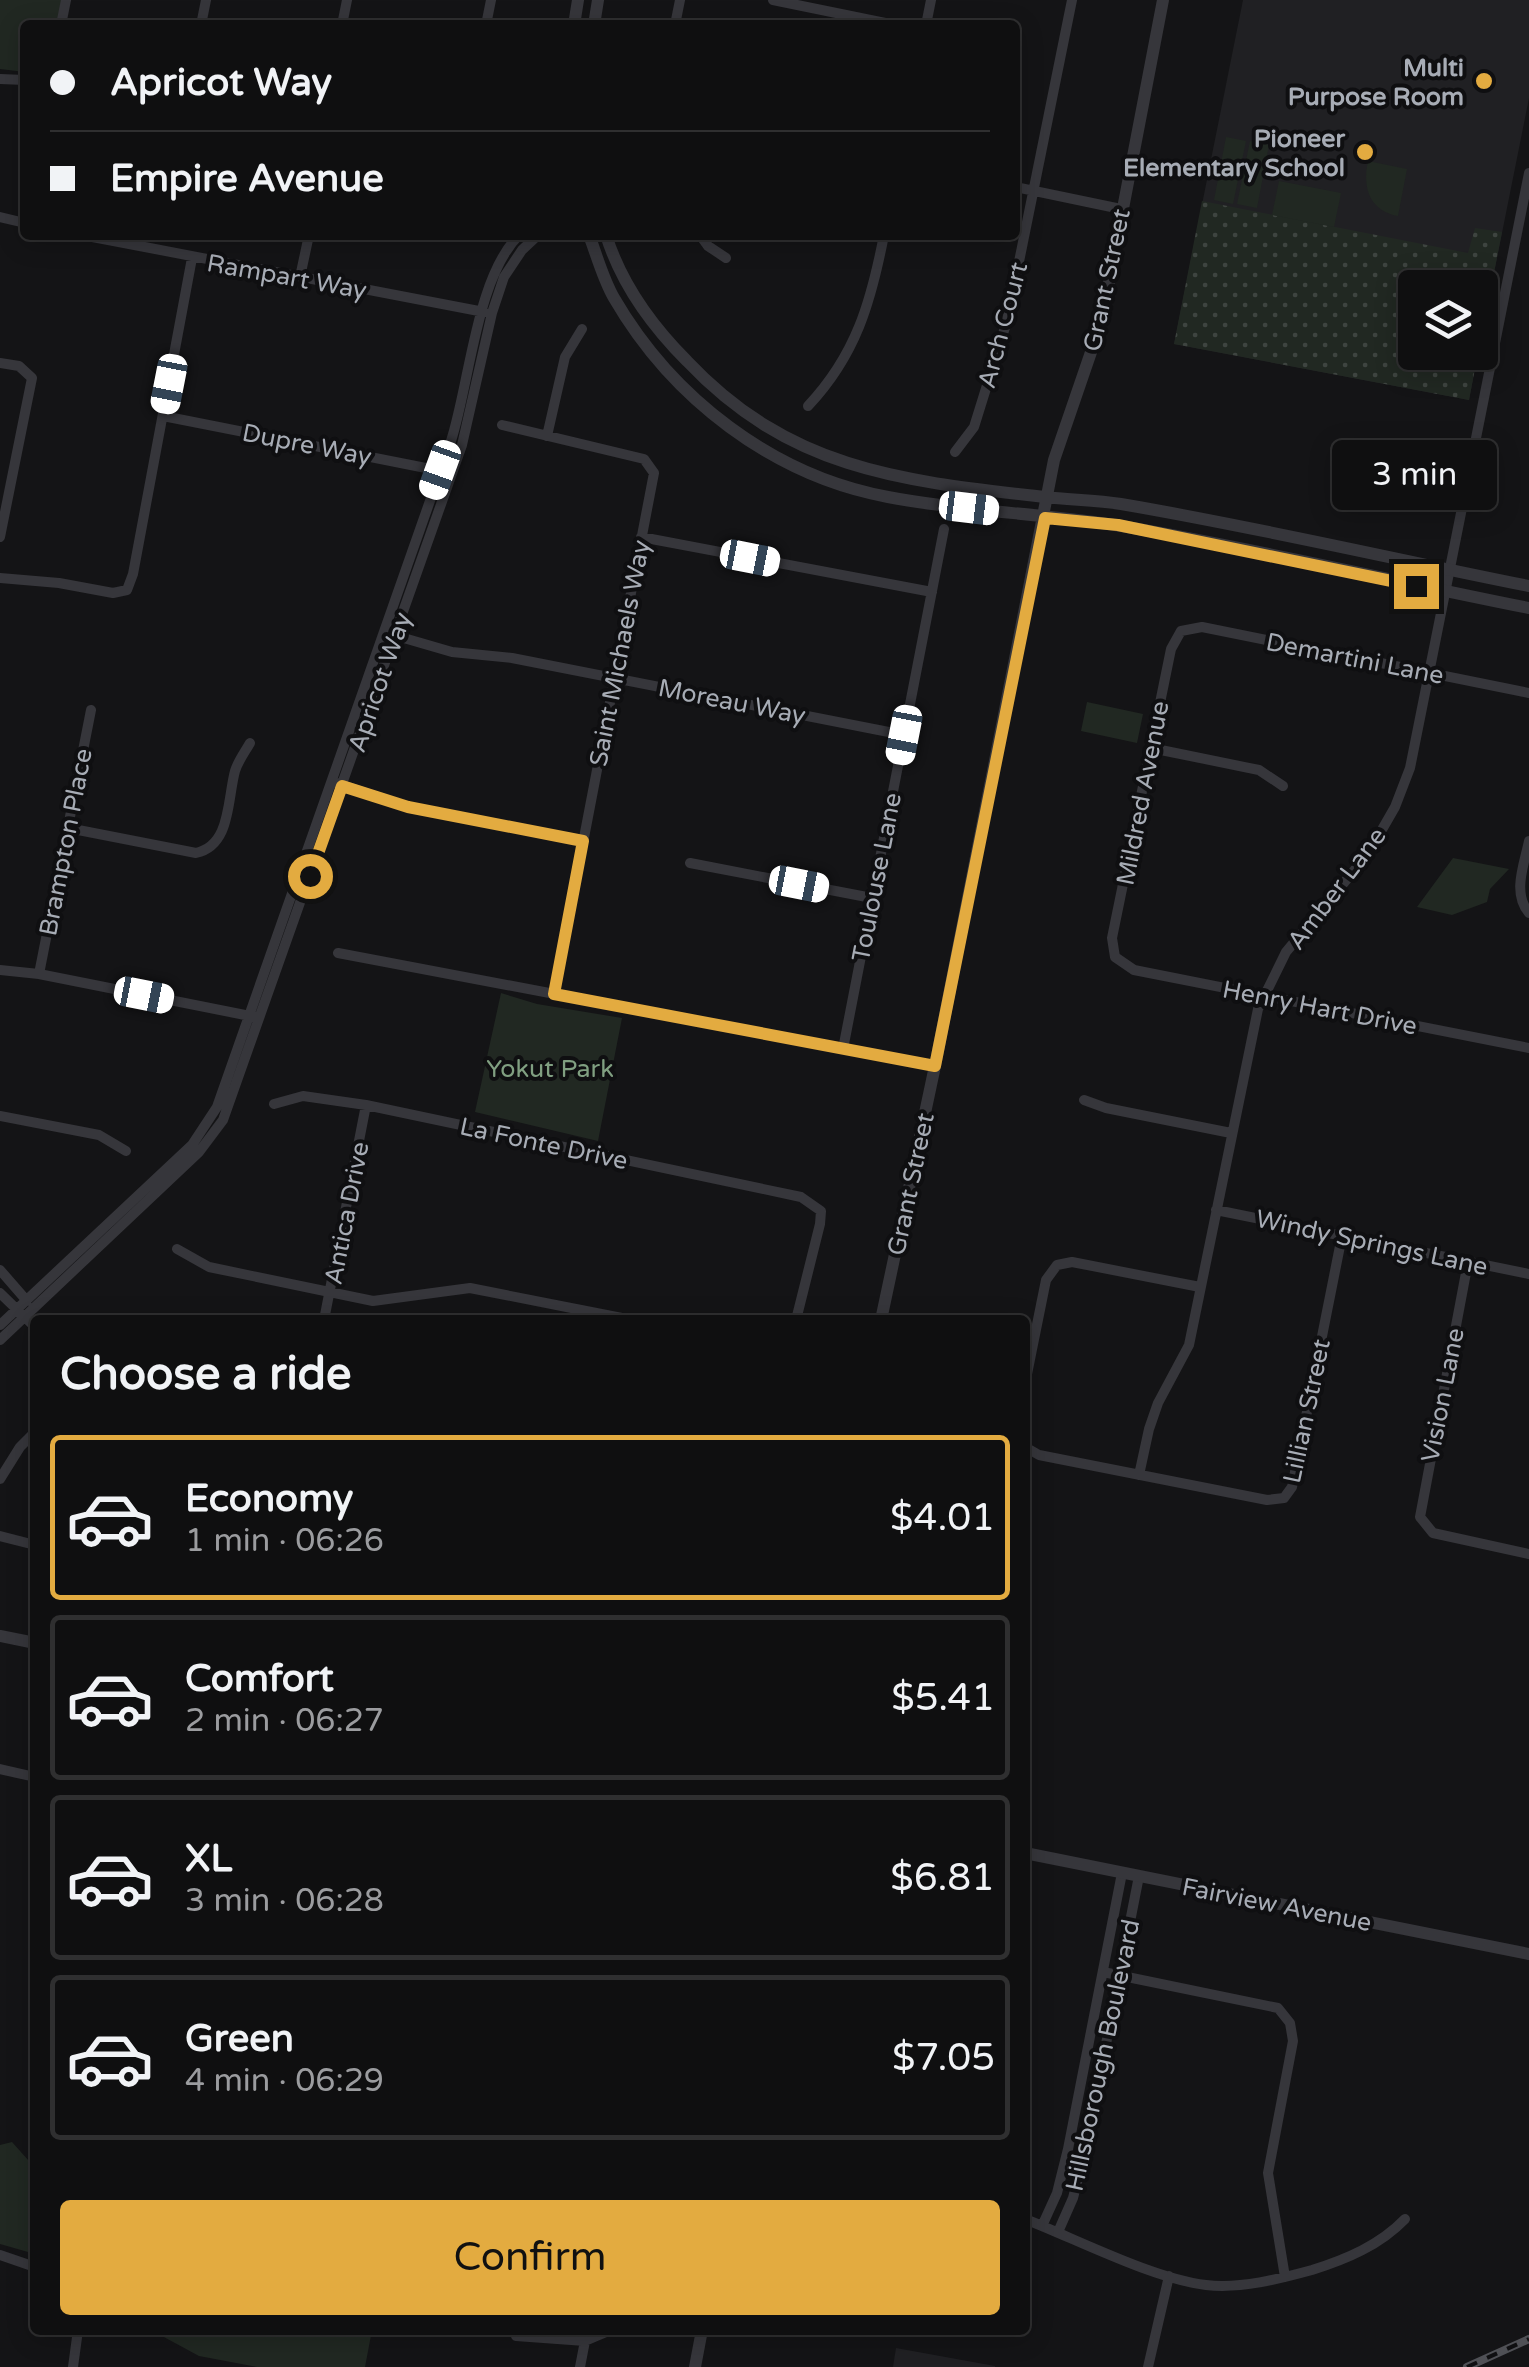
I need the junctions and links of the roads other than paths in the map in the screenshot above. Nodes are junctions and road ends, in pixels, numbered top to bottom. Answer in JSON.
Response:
{"nodes":[{"id":1,"x":774,"y":0,"type":"edge"},
{"id":2,"x":1072,"y":0,"type":"edge"},
{"id":3,"x":1162,"y":0,"type":"edge"},
{"id":4,"x":872,"y":20,"type":"edge"},
{"id":5,"x":1529,"y":173,"type":"edge"},
{"id":6,"x":1020,"y":188,"type":"edge"},
{"id":7,"x":1035,"y":191,"type":"junction"},
{"id":8,"x":1121,"y":209,"type":"junction"},
{"id":9,"x":106,"y":240,"type":"edge"},
{"id":10,"x":308,"y":240,"type":"edge"},
{"id":11,"x":517,"y":240,"type":"edge"},
{"id":12,"x":533,"y":240,"type":"edge"},
{"id":13,"x":591,"y":240,"type":"edge"},
{"id":14,"x":608,"y":240,"type":"edge"},
{"id":15,"x":704,"y":240,"type":"edge"},
{"id":16,"x":883,"y":240,"type":"edge"},
{"id":17,"x":192,"y":258,"type":"junction"},
{"id":18,"x":726,"y":258,"type":"dead end"},
{"id":19,"x":300,"y":278,"type":"junction"},
{"id":20,"x":486,"y":312,"type":"junction"},
{"id":21,"x":582,"y":329,"type":"dead end"},
{"id":22,"x":0,"y":363,"type":"edge"},
{"id":23,"x":808,"y":406,"type":"dead end"},
{"id":24,"x":163,"y":416,"type":"junction"},
{"id":25,"x":502,"y":426,"type":"dead end"},
{"id":26,"x":547,"y":436,"type":"junction"},
{"id":27,"x":955,"y":452,"type":"dead end"},
{"id":28,"x":446,"y":472,"type":"junction"},
{"id":29,"x":1048,"y":497,"type":"junction"},
{"id":30,"x":1045,"y":518,"type":"junction"},
{"id":31,"x":944,"y":529,"type":"dead end"},
{"id":32,"x":0,"y":537,"type":"edge"},
{"id":33,"x":642,"y":537,"type":"junction"},
{"id":34,"x":1449,"y":571,"type":"junction"},
{"id":35,"x":0,"y":578,"type":"edge"},
{"id":36,"x":1529,"y":586,"type":"edge"},
{"id":37,"x":932,"y":592,"type":"junction"},
{"id":38,"x":1445,"y":592,"type":"junction"},
{"id":39,"x":1529,"y":608,"type":"edge"},
{"id":40,"x":1181,"y":632,"type":"joint"},
{"id":41,"x":390,"y":634,"type":"junction"},
{"id":42,"x":1429,"y":672,"type":"junction"},
{"id":43,"x":614,"y":678,"type":"junction"},
{"id":44,"x":1529,"y":693,"type":"edge"},
{"id":45,"x":91,"y":710,"type":"dead end"},
{"id":46,"x":904,"y":735,"type":"junction"},
{"id":47,"x":250,"y":743,"type":"dead end"},
{"id":48,"x":1151,"y":748,"type":"junction"},
{"id":49,"x":337,"y":784,"type":"junction"},
{"id":50,"x":1283,"y":786,"type":"dead end"},
{"id":51,"x":68,"y":828,"type":"junction"},
{"id":52,"x":583,"y":841,"type":"junction"},
{"id":53,"x":1529,"y":841,"type":"edge"},
{"id":54,"x":690,"y":863,"type":"dead end"},
{"id":55,"x":872,"y":898,"type":"junction"},
{"id":56,"x":1529,"y":914,"type":"edge"},
{"id":57,"x":338,"y":953,"type":"dead end"},
{"id":58,"x":1116,"y":957,"type":"joint"},
{"id":59,"x":0,"y":970,"type":"edge"},
{"id":60,"x":39,"y":974,"type":"junction"},
{"id":61,"x":554,"y":994,"type":"junction"},
{"id":62,"x":1264,"y":996,"type":"junction"},
{"id":63,"x":254,"y":1017,"type":"junction"},
{"id":64,"x":1529,"y":1048,"type":"edge"},
{"id":65,"x":843,"y":1049,"type":"junction"},
{"id":66,"x":935,"y":1066,"type":"junction"},
{"id":67,"x":1084,"y":1100,"type":"dead end"},
{"id":68,"x":274,"y":1104,"type":"dead end"},
{"id":69,"x":366,"y":1105,"type":"junction"},
{"id":70,"x":0,"y":1116,"type":"edge"},
{"id":71,"x":1231,"y":1134,"type":"junction"},
{"id":72,"x":126,"y":1151,"type":"dead end"},
{"id":73,"x":1216,"y":1210,"type":"junction"},
{"id":74,"x":1342,"y":1236,"type":"junction"},
{"id":75,"x":178,"y":1249,"type":"dead end"},
{"id":76,"x":1468,"y":1262,"type":"junction"},
{"id":77,"x":0,"y":1270,"type":"edge"},
{"id":78,"x":1529,"y":1274,"type":"edge"},
{"id":79,"x":1200,"y":1287,"type":"junction"},
{"id":80,"x":0,"y":1293,"type":"edge"},
{"id":81,"x":330,"y":1293,"type":"junction"},
{"id":82,"x":23,"y":1309,"type":"junction"},
{"id":83,"x":325,"y":1315,"type":"edge"},
{"id":84,"x":607,"y":1315,"type":"edge"},
{"id":85,"x":797,"y":1315,"type":"edge"},
{"id":86,"x":882,"y":1315,"type":"edge"},
{"id":87,"x":30,"y":1320,"type":"edge"},
{"id":88,"x":0,"y":1325,"type":"edge"},
{"id":89,"x":0,"y":1340,"type":"edge"},
{"id":90,"x":1030,"y":1359,"type":"edge"},
{"id":91,"x":30,"y":1437,"type":"edge"},
{"id":92,"x":1030,"y":1450,"type":"edge"},
{"id":93,"x":1139,"y":1475,"type":"junction"},
{"id":94,"x":0,"y":1479,"type":"edge"},
{"id":95,"x":0,"y":1536,"type":"edge"},
{"id":96,"x":30,"y":1544,"type":"edge"},
{"id":97,"x":1529,"y":1554,"type":"edge"},
{"id":98,"x":0,"y":1636,"type":"edge"},
{"id":99,"x":30,"y":1642,"type":"edge"},
{"id":100,"x":0,"y":1768,"type":"edge"},
{"id":101,"x":30,"y":1775,"type":"edge"},
{"id":102,"x":1030,"y":1853,"type":"edge"},
{"id":103,"x":1122,"y":1872,"type":"junction"},
{"id":104,"x":1138,"y":1876,"type":"junction"},
{"id":105,"x":1529,"y":1954,"type":"edge"},
{"id":106,"x":1103,"y":1972,"type":"junction"},
{"id":107,"x":1120,"y":1974,"type":"junction"},
{"id":108,"x":1405,"y":2218,"type":"dead end"},
{"id":109,"x":1030,"y":2221,"type":"edge"},
{"id":110,"x":1042,"y":2226,"type":"junction"},
{"id":111,"x":1058,"y":2232,"type":"junction"},
{"id":112,"x":0,"y":2255,"type":"edge"},
{"id":113,"x":30,"y":2264,"type":"edge"},
{"id":114,"x":1169,"y":2276,"type":"junction"},
{"id":115,"x":1285,"y":2278,"type":"junction"},
{"id":116,"x":77,"y":2335,"type":"edge"},
{"id":117,"x":599,"y":2335,"type":"edge"},
{"id":118,"x":701,"y":2335,"type":"edge"},
{"id":119,"x":516,"y":2336,"type":"dead end"},
{"id":120,"x":584,"y":2341,"type":"junction"},
{"id":121,"x":73,"y":2367,"type":"edge"},
{"id":122,"x":580,"y":2367,"type":"edge"},
{"id":123,"x":695,"y":2367,"type":"edge"},
{"id":124,"x":1148,"y":2367,"type":"edge"}],
"edges":[{"from":1,"to":4,"type":"street"},
{"from":2,"to":7,"type":"street","name":"Arch Court"},
{"from":3,"to":8,"type":"street","name":"Grant Street"},
{"from":5,"to":34,"type":"street","name":"Amber Lane"},
{"from":6,"to":7,"type":"street"},
{"from":7,"to":8,"type":"street"},
{"from":7,"to":27,"type":"street","name":"Arch Court"},
{"from":8,"to":29,"type":"street","name":"Grant Street"},
{"from":9,"to":17,"type":"street","name":"Rampart Way"},
{"from":10,"to":19,"type":"street"},
{"from":11,"to":20,"type":"street","name":"Apricot Way"},
{"from":12,"to":20,"type":"street","name":"Apricot Way"},
{"from":13,"to":30,"type":"street"},
{"from":14,"to":29,"type":"street"},
{"from":15,"to":18,"type":"street"},
{"from":16,"to":23,"type":"street"},
{"from":17,"to":19,"type":"street","name":"Rampart Way"},
{"from":17,"to":24,"type":"street"},
{"from":19,"to":20,"type":"street","name":"Rampart Way"},
{"from":20,"to":28,"type":"street","name":"Apricot Way"},
{"from":21,"to":26,"type":"street"},
{"from":22,"to":32,"type":"street"},
{"from":24,"to":28,"type":"street","name":"Dupre Way"},
{"from":24,"to":35,"type":"street"},
{"from":25,"to":26,"type":"street","name":"Saint Michaels Way"},
{"from":26,"to":33,"type":"street","name":"Saint Michaels Way"},
{"from":28,"to":41,"type":"street","name":"Apricot Way"},
{"from":29,"to":30,"type":"street","name":"Grant Street"},
{"from":29,"to":34,"type":"street"},
{"from":30,"to":38,"type":"street"},
{"from":30,"to":66,"type":"street","name":"Grant Street"},
{"from":31,"to":37,"type":"street","name":"Toulouse Lane"},
{"from":33,"to":37,"type":"street"},
{"from":33,"to":43,"type":"street","name":"Saint Michaels Way"},
{"from":34,"to":36,"type":"street"},
{"from":34,"to":38,"type":"street","name":"Amber Lane"},
{"from":37,"to":46,"type":"street","name":"Toulouse Lane"},
{"from":38,"to":39,"type":"street"},
{"from":38,"to":42,"type":"street","name":"Amber Lane"},
{"from":40,"to":42,"type":"street","name":"Demartini Lane"},
{"from":40,"to":48,"type":"street","name":"Mildred Avenue"},
{"from":41,"to":43,"type":"street","name":"Moreau Way"},
{"from":41,"to":49,"type":"street","name":"Apricot Way"},
{"from":42,"to":44,"type":"street","name":"Demartini Lane"},
{"from":42,"to":62,"type":"street","name":"Amber Lane"},
{"from":43,"to":46,"type":"street","name":"Moreau Way"},
{"from":43,"to":52,"type":"street","name":"Saint Michaels Way"},
{"from":45,"to":51,"type":"street","name":"Brampton Place"},
{"from":46,"to":55,"type":"street","name":"Toulouse Lane"},
{"from":47,"to":51,"type":"street"},
{"from":48,"to":50,"type":"street"},
{"from":48,"to":58,"type":"street","name":"Mildred Avenue"},
{"from":49,"to":52,"type":"street"},
{"from":49,"to":63,"type":"street","name":"Apricot Way"},
{"from":51,"to":60,"type":"street","name":"Brampton Place"},
{"from":52,"to":61,"type":"street","name":"Saint Michaels Way"},
{"from":53,"to":56,"type":"street"},
{"from":54,"to":55,"type":"street"},
{"from":55,"to":65,"type":"street","name":"Toulouse Lane"},
{"from":57,"to":61,"type":"street"},
{"from":58,"to":62,"type":"street","name":"Henry Hart Drive"},
{"from":59,"to":60,"type":"street"},
{"from":60,"to":63,"type":"street"},
{"from":61,"to":65,"type":"street"},
{"from":62,"to":64,"type":"street","name":"Henry Hart Drive"},
{"from":62,"to":71,"type":"street","name":"Amber Lane"},
{"from":63,"to":82,"type":"street","name":"Apricot Way"},
{"from":65,"to":66,"type":"street"},
{"from":66,"to":86,"type":"street","name":"Grant Street"},
{"from":67,"to":71,"type":"street"},
{"from":68,"to":69,"type":"street","name":"La Fonte Drive"},
{"from":69,"to":81,"type":"street","name":"Antica Drive"},
{"from":69,"to":85,"type":"street","name":"La Fonte Drive"},
{"from":70,"to":72,"type":"street"},
{"from":71,"to":73,"type":"street","name":"Amber Lane"},
{"from":73,"to":74,"type":"street","name":"Windy Springs Lane"},
{"from":73,"to":79,"type":"street","name":"Amber Lane"},
{"from":74,"to":76,"type":"street","name":"Windy Springs Lane"},
{"from":74,"to":93,"type":"street","name":"Lillian Street"},
{"from":75,"to":81,"type":"street"},
{"from":76,"to":78,"type":"street","name":"Windy Springs Lane"},
{"from":76,"to":97,"type":"street","name":"Vision Lane"},
{"from":77,"to":82,"type":"street"},
{"from":79,"to":90,"type":"street"},
{"from":79,"to":93,"type":"street","name":"Amber Lane"},
{"from":80,"to":82,"type":"street"},
{"from":81,"to":83,"type":"street","name":"Antica Drive"},
{"from":81,"to":84,"type":"street"},
{"from":82,"to":87,"type":"street"},
{"from":82,"to":88,"type":"street","name":"Apricot Way"},
{"from":82,"to":89,"type":"street","name":"Apricot Way"},
{"from":91,"to":94,"type":"street"},
{"from":92,"to":93,"type":"street"},
{"from":95,"to":96,"type":"street"},
{"from":98,"to":99,"type":"street"},
{"from":100,"to":101,"type":"street"},
{"from":102,"to":103,"type":"street","name":"Fairview Avenue"},
{"from":103,"to":104,"type":"street","name":"Fairview Avenue"},
{"from":103,"to":106,"type":"street","name":"Hillsborough Boulevard"},
{"from":104,"to":105,"type":"street","name":"Fairview Avenue"},
{"from":104,"to":107,"type":"street","name":"Hillsborough Boulevard"},
{"from":106,"to":107,"type":"street"},
{"from":106,"to":110,"type":"street","name":"Hillsborough Boulevard"},
{"from":107,"to":111,"type":"street","name":"Hillsborough Boulevard"},
{"from":107,"to":115,"type":"street"},
{"from":108,"to":115,"type":"street"},
{"from":109,"to":110,"type":"street"},
{"from":110,"to":111,"type":"street"},
{"from":111,"to":114,"type":"street"},
{"from":112,"to":113,"type":"street"},
{"from":114,"to":115,"type":"street"},
{"from":114,"to":124,"type":"street"},
{"from":116,"to":121,"type":"street"},
{"from":117,"to":120,"type":"street"},
{"from":118,"to":123,"type":"street"},
{"from":119,"to":120,"type":"street"},
{"from":120,"to":122,"type":"street"}]}
